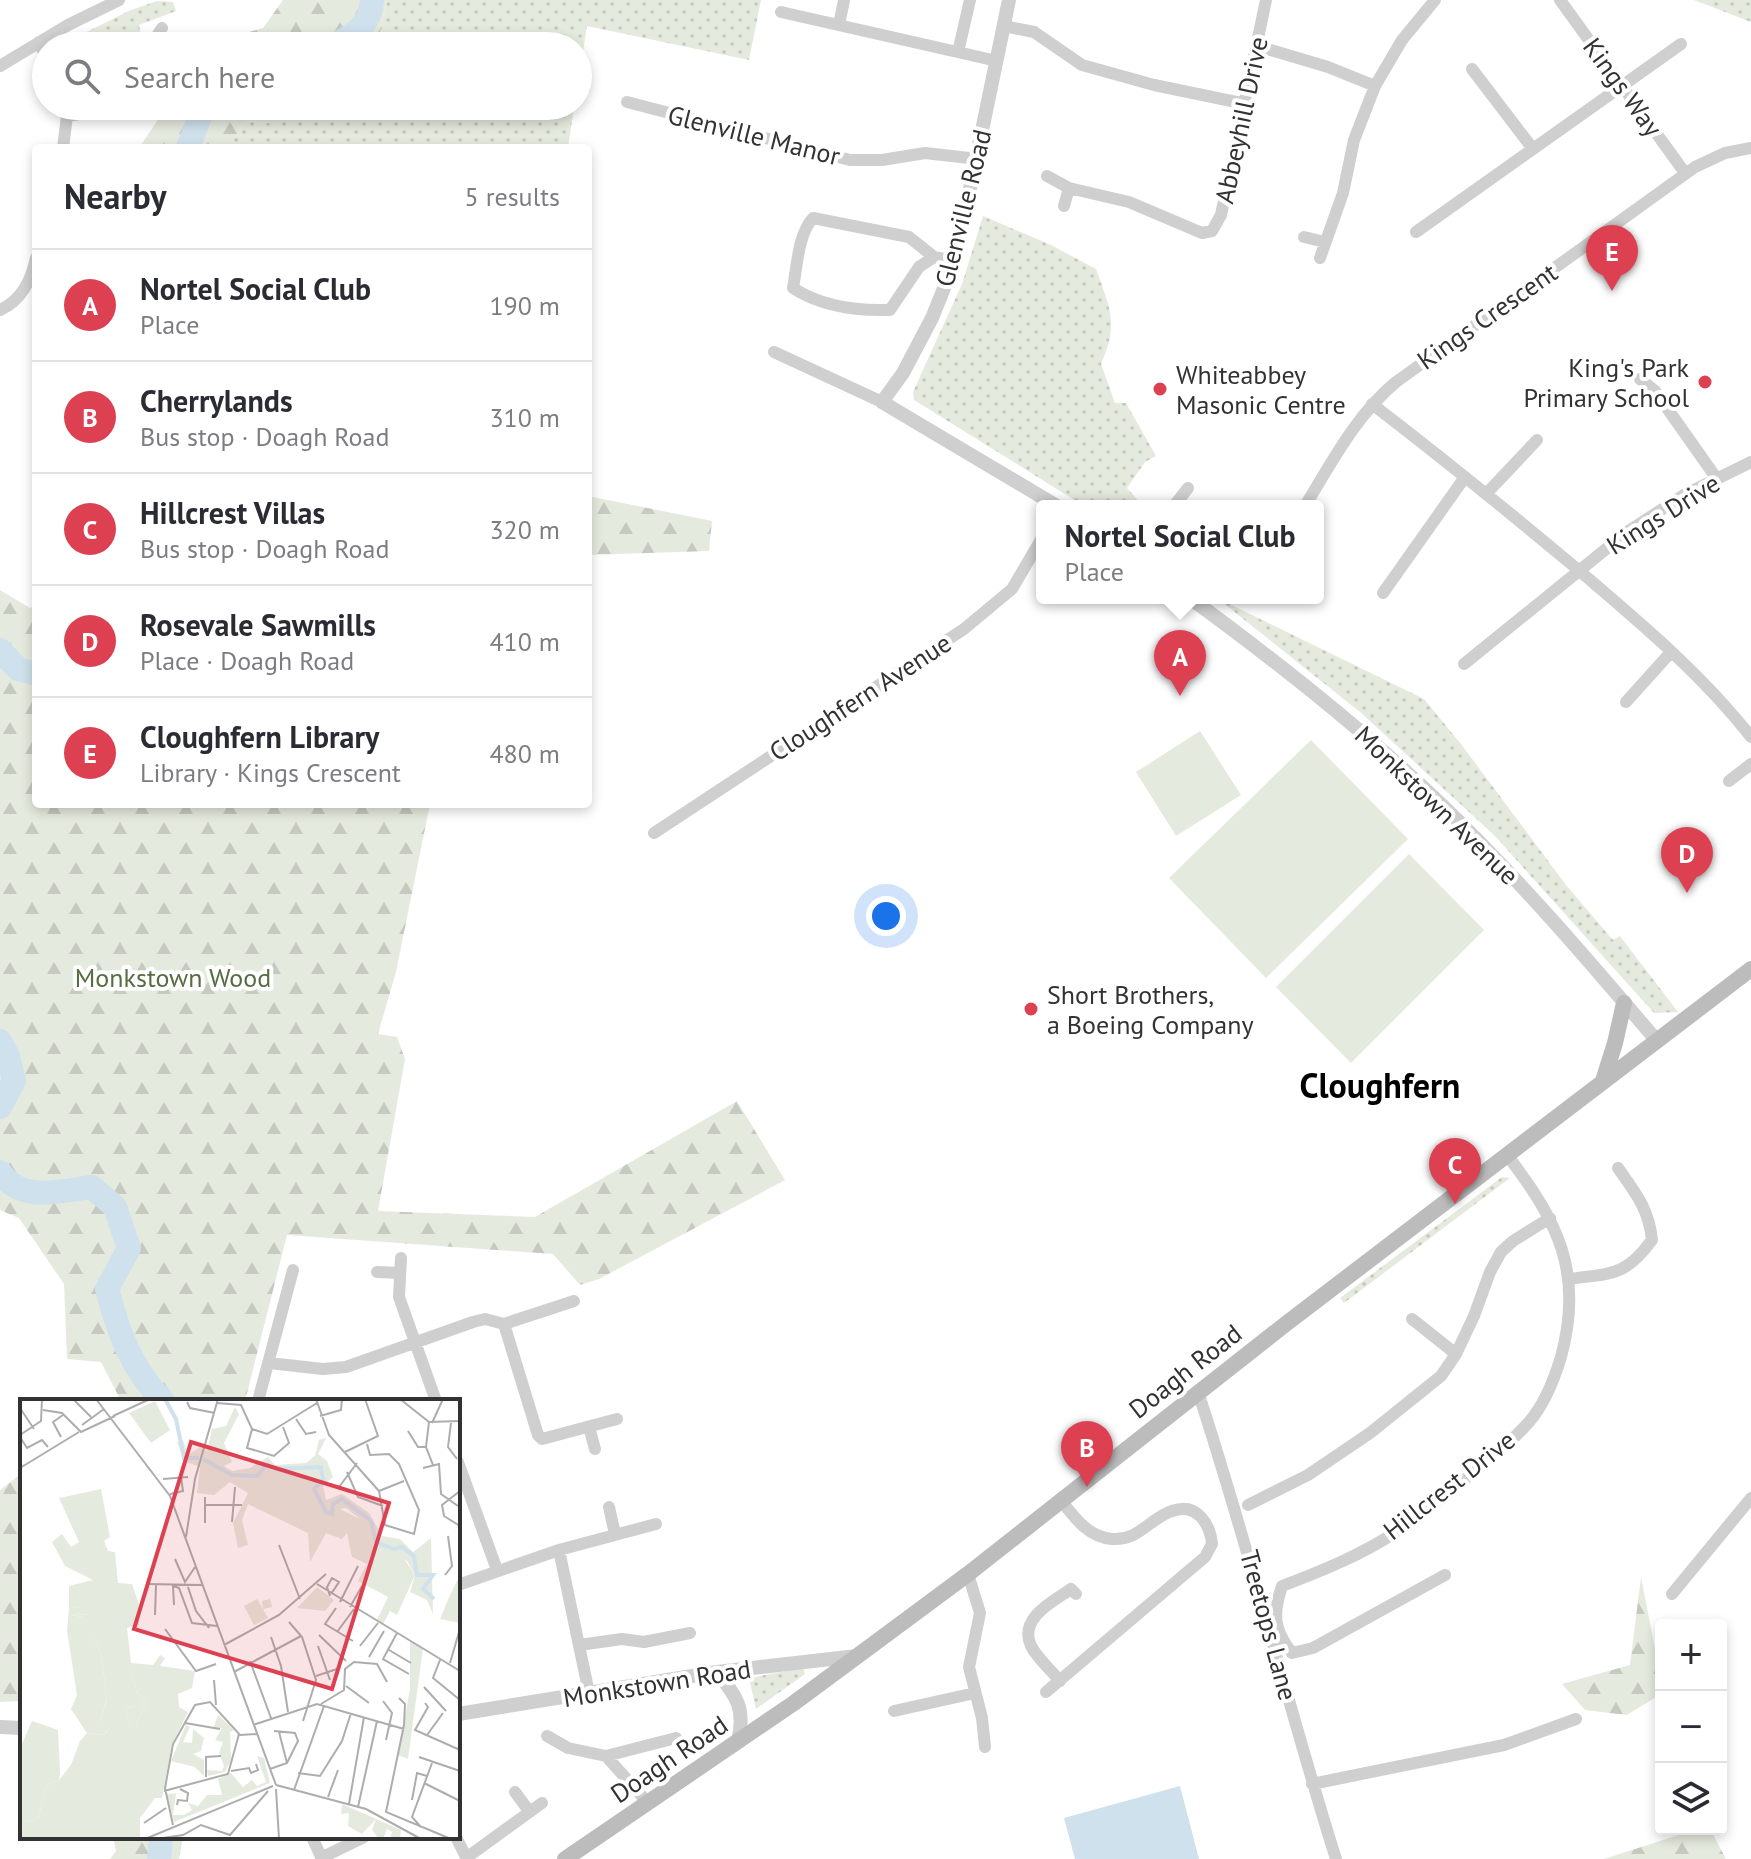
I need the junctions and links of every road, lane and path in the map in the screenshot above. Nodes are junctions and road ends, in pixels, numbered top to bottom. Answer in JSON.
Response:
{"nodes":[{"id":1,"x":119,"y":0,"type":"edge"},
{"id":2,"x":844,"y":0,"type":"edge"},
{"id":3,"x":970,"y":0,"type":"edge"},
{"id":4,"x":1009,"y":0,"type":"edge"},
{"id":5,"x":1266,"y":0,"type":"edge"},
{"id":6,"x":1435,"y":0,"type":"edge"},
{"id":7,"x":1560,"y":0,"type":"edge"},
{"id":8,"x":781,"y":12,"type":"dead end"},
{"id":9,"x":839,"y":25,"type":"junction"},
{"id":10,"x":1004,"y":26,"type":"junction"},
{"id":11,"x":162,"y":28,"type":"dead end"},
{"id":12,"x":58,"y":32,"type":"edge"},
{"id":13,"x":159,"y":32,"type":"edge"},
{"id":14,"x":1681,"y":44,"type":"dead end"},
{"id":15,"x":32,"y":46,"type":"edge"},
{"id":16,"x":1257,"y":46,"type":"junction"},
{"id":17,"x":958,"y":52,"type":"junction"},
{"id":18,"x":997,"y":61,"type":"junction"},
{"id":19,"x":0,"y":66,"type":"edge"},
{"id":20,"x":1472,"y":69,"type":"dead end"},
{"id":21,"x":1622,"y":85,"type":"junction"},
{"id":22,"x":1375,"y":86,"type":"junction"},
{"id":23,"x":627,"y":102,"type":"dead end"},
{"id":24,"x":1246,"y":104,"type":"junction"},
{"id":25,"x":65,"y":120,"type":"edge"},
{"id":26,"x":63,"y":144,"type":"edge"},
{"id":27,"x":1751,"y":148,"type":"edge"},
{"id":28,"x":1533,"y":149,"type":"junction"},
{"id":29,"x":978,"y":159,"type":"junction"},
{"id":30,"x":1685,"y":173,"type":"junction"},
{"id":31,"x":1047,"y":176,"type":"dead end"},
{"id":32,"x":1069,"y":188,"type":"junction"},
{"id":33,"x":1064,"y":206,"type":"dead end"},
{"id":34,"x":1416,"y":232,"type":"dead end"},
{"id":35,"x":1304,"y":237,"type":"dead end"},
{"id":36,"x":1325,"y":242,"type":"junction"},
{"id":37,"x":934,"y":257,"type":"junction"},
{"id":38,"x":1320,"y":258,"type":"dead end"},
{"id":39,"x":955,"y":261,"type":"junction"},
{"id":40,"x":32,"y":273,"type":"edge"},
{"id":41,"x":0,"y":310,"type":"edge"},
{"id":42,"x":774,"y":352,"type":"dead end"},
{"id":43,"x":1640,"y":379,"type":"dead end"},
{"id":44,"x":882,"y":402,"type":"junction"},
{"id":45,"x":1372,"y":404,"type":"junction"},
{"id":46,"x":1537,"y":440,"type":"dead end"},
{"id":47,"x":1751,"y":462,"type":"edge"},
{"id":48,"x":1465,"y":477,"type":"junction"},
{"id":49,"x":1717,"y":479,"type":"junction"},
{"id":50,"x":1188,"y":488,"type":"dead end"},
{"id":51,"x":1486,"y":494,"type":"junction"},
{"id":52,"x":1047,"y":500,"type":"edge"},
{"id":53,"x":1179,"y":500,"type":"edge"},
{"id":54,"x":1309,"y":500,"type":"edge"},
{"id":55,"x":1036,"y":548,"type":"edge"},
{"id":56,"x":1578,"y":570,"type":"junction"},
{"id":57,"x":1383,"y":593,"type":"dead end"},
{"id":58,"x":1198,"y":604,"type":"edge"},
{"id":59,"x":1671,"y":652,"type":"junction"},
{"id":60,"x":1464,"y":664,"type":"dead end"},
{"id":61,"x":1626,"y":702,"type":"dead end"},
{"id":62,"x":1751,"y":737,"type":"edge"},
{"id":63,"x":1751,"y":764,"type":"edge"},
{"id":64,"x":1729,"y":781,"type":"dead end"},
{"id":65,"x":654,"y":833,"type":"dead end"},
{"id":66,"x":1751,"y":969,"type":"edge"},
{"id":67,"x":1624,"y":1003,"type":"junction"},
{"id":68,"x":1657,"y":1041,"type":"junction"},
{"id":69,"x":1603,"y":1082,"type":"junction"},
{"id":70,"x":1507,"y":1155,"type":"junction"},
{"id":71,"x":1618,"y":1168,"type":"dead end"},
{"id":72,"x":1550,"y":1218,"type":"junction"},
{"id":73,"x":401,"y":1258,"type":"dead end"},
{"id":74,"x":293,"y":1270,"type":"dead end"},
{"id":75,"x":377,"y":1272,"type":"dead end"},
{"id":76,"x":400,"y":1273,"type":"junction"},
{"id":77,"x":1569,"y":1279,"type":"junction"},
{"id":78,"x":574,"y":1301,"type":"dead end"},
{"id":79,"x":1412,"y":1319,"type":"dead end"},
{"id":80,"x":504,"y":1324,"type":"junction"},
{"id":81,"x":415,"y":1343,"type":"junction"},
{"id":82,"x":1456,"y":1354,"type":"junction"},
{"id":83,"x":269,"y":1363,"type":"junction"},
{"id":84,"x":1198,"y":1392,"type":"junction"},
{"id":85,"x":259,"y":1399,"type":"edge"},
{"id":86,"x":435,"y":1399,"type":"edge"},
{"id":87,"x":617,"y":1419,"type":"dead end"},
{"id":88,"x":589,"y":1427,"type":"junction"},
{"id":89,"x":595,"y":1449,"type":"dead end"},
{"id":90,"x":460,"y":1468,"type":"edge"},
{"id":91,"x":1751,"y":1498,"type":"edge"},
{"id":92,"x":1060,"y":1499,"type":"junction"},
{"id":93,"x":1248,"y":1505,"type":"dead end"},
{"id":94,"x":609,"y":1507,"type":"dead end"},
{"id":95,"x":656,"y":1524,"type":"dead end"},
{"id":96,"x":615,"y":1534,"type":"junction"},
{"id":97,"x":559,"y":1550,"type":"junction"},
{"id":98,"x":497,"y":1570,"type":"junction"},
{"id":99,"x":968,"y":1574,"type":"junction"},
{"id":100,"x":1445,"y":1575,"type":"dead end"},
{"id":101,"x":460,"y":1584,"type":"edge"},
{"id":102,"x":1076,"y":1594,"type":"dead end"},
{"id":103,"x":1672,"y":1594,"type":"dead end"},
{"id":104,"x":671,"y":1621,"type":"dead end"},
{"id":105,"x":690,"y":1633,"type":"dead end"},
{"id":106,"x":674,"y":1636,"type":"junction"},
{"id":107,"x":579,"y":1645,"type":"junction"},
{"id":108,"x":857,"y":1656,"type":"junction"},
{"id":109,"x":717,"y":1672,"type":"junction"},
{"id":110,"x":1060,"y":1681,"type":"junction"},
{"id":111,"x":1046,"y":1692,"type":"dead end"},
{"id":112,"x":589,"y":1693,"type":"junction"},
{"id":113,"x":975,"y":1693,"type":"junction"},
{"id":114,"x":894,"y":1711,"type":"dead end"},
{"id":115,"x":460,"y":1714,"type":"edge"},
{"id":116,"x":1576,"y":1719,"type":"dead end"},
{"id":117,"x":0,"y":1727,"type":"edge"},
{"id":118,"x":20,"y":1728,"type":"edge"},
{"id":119,"x":547,"y":1736,"type":"dead end"},
{"id":120,"x":676,"y":1738,"type":"dead end"},
{"id":121,"x":738,"y":1741,"type":"junction"},
{"id":122,"x":985,"y":1747,"type":"dead end"},
{"id":123,"x":606,"y":1756,"type":"junction"},
{"id":124,"x":1312,"y":1784,"type":"junction"},
{"id":125,"x":515,"y":1792,"type":"dead end"},
{"id":126,"x":542,"y":1803,"type":"dead end"},
{"id":127,"x":648,"y":1803,"type":"junction"},
{"id":128,"x":529,"y":1811,"type":"junction"},
{"id":129,"x":313,"y":1839,"type":"edge"},
{"id":130,"x":360,"y":1839,"type":"edge"},
{"id":131,"x":457,"y":1839,"type":"edge"},
{"id":132,"x":322,"y":1858,"type":"edge"},
{"id":133,"x":466,"y":1858,"type":"edge"},
{"id":134,"x":565,"y":1859,"type":"edge"},
{"id":135,"x":1336,"y":1859,"type":"edge"}],
"edges":[{"from":1,"to":12,"type":"street"},
{"from":2,"to":9,"type":"street"},
{"from":3,"to":17,"type":"street"},
{"from":4,"to":10,"type":"street","name":"Glenville Road"},
{"from":5,"to":16,"type":"street","name":"Abbeyhill Drive"},
{"from":6,"to":22,"type":"street"},
{"from":7,"to":21,"type":"street","name":"Kings Way"},
{"from":8,"to":9,"type":"street"},
{"from":9,"to":17,"type":"street"},
{"from":10,"to":18,"type":"street","name":"Glenville Road"},
{"from":10,"to":24,"type":"street"},
{"from":11,"to":13,"type":"street"},
{"from":14,"to":21,"type":"street"},
{"from":15,"to":19,"type":"street"},
{"from":16,"to":22,"type":"street"},
{"from":16,"to":24,"type":"street","name":"Abbeyhill Drive"},
{"from":17,"to":18,"type":"street"},
{"from":18,"to":29,"type":"street","name":"Glenville Road"},
{"from":20,"to":28,"type":"street"},
{"from":21,"to":28,"type":"street"},
{"from":21,"to":30,"type":"street","name":"Kings Way"},
{"from":22,"to":36,"type":"street"},
{"from":23,"to":29,"type":"street","name":"Glenville Manor"},
{"from":24,"to":32,"type":"street","name":"Abbeyhill Drive"},
{"from":25,"to":26,"type":"street"},
{"from":27,"to":30,"type":"street","name":"Kings Crescent"},
{"from":28,"to":34,"type":"street"},
{"from":29,"to":39,"type":"street","name":"Glenville Road"},
{"from":30,"to":45,"type":"street","name":"Kings Crescent"},
{"from":31,"to":32,"type":"street","name":"Abbeyhill Drive"},
{"from":32,"to":33,"type":"street"},
{"from":35,"to":36,"type":"street"},
{"from":36,"to":38,"type":"street"},
{"from":37,"to":37,"type":"street"},
{"from":37,"to":39,"type":"street"},
{"from":39,"to":44,"type":"street","name":"Glenville Road"},
{"from":40,"to":41,"type":"street"},
{"from":42,"to":44,"type":"street"},
{"from":43,"to":49,"type":"street"},
{"from":44,"to":52,"type":"street"},
{"from":45,"to":48,"type":"street"},
{"from":45,"to":54,"type":"street","name":"Kings Crescent"},
{"from":46,"to":51,"type":"street"},
{"from":47,"to":49,"type":"street","name":"Kings Drive"},
{"from":48,"to":51,"type":"street"},
{"from":48,"to":57,"type":"street"},
{"from":49,"to":56,"type":"street","name":"Kings Drive"},
{"from":50,"to":53,"type":"street"},
{"from":51,"to":56,"type":"street"},
{"from":55,"to":65,"type":"street","name":"Cloughfern Avenue"},
{"from":56,"to":59,"type":"street"},
{"from":56,"to":60,"type":"street","name":"Kings Drive"},
{"from":58,"to":67,"type":"street","name":"Monkstown Avenue"},
{"from":59,"to":61,"type":"street"},
{"from":59,"to":62,"type":"street"},
{"from":63,"to":64,"type":"street"},
{"from":66,"to":68,"type":"main road","name":"Doagh Road"},
{"from":67,"to":68,"type":"street","name":"Monkstown Avenue"},
{"from":67,"to":69,"type":"main road"},
{"from":68,"to":69,"type":"main road","name":"Doagh Road"},
{"from":69,"to":70,"type":"main road","name":"Doagh Road"},
{"from":70,"to":72,"type":"street","name":"Hillcrest Drive"},
{"from":70,"to":84,"type":"main road","name":"Doagh Road"},
{"from":71,"to":77,"type":"street"},
{"from":72,"to":77,"type":"street","name":"Hillcrest Drive"},
{"from":72,"to":82,"type":"street"},
{"from":73,"to":76,"type":"street"},
{"from":74,"to":83,"type":"street"},
{"from":75,"to":76,"type":"street"},
{"from":76,"to":81,"type":"street"},
{"from":77,"to":100,"type":"street","name":"Hillcrest Drive"},
{"from":78,"to":80,"type":"street"},
{"from":79,"to":82,"type":"street"},
{"from":80,"to":81,"type":"street"},
{"from":80,"to":88,"type":"street"},
{"from":81,"to":83,"type":"street"},
{"from":81,"to":86,"type":"street"},
{"from":82,"to":93,"type":"street"},
{"from":83,"to":85,"type":"street"},
{"from":84,"to":92,"type":"main road","name":"Doagh Road"},
{"from":84,"to":124,"type":"street","name":"Treetops Lane"},
{"from":87,"to":88,"type":"street"},
{"from":88,"to":89,"type":"street"},
{"from":90,"to":98,"type":"street"},
{"from":91,"to":103,"type":"street"},
{"from":92,"to":99,"type":"main road","name":"Doagh Road"},
{"from":92,"to":110,"type":"street"},
{"from":94,"to":96,"type":"street"},
{"from":95,"to":96,"type":"street"},
{"from":96,"to":97,"type":"street"},
{"from":97,"to":98,"type":"street"},
{"from":97,"to":107,"type":"street"},
{"from":98,"to":101,"type":"street"},
{"from":99,"to":108,"type":"main road","name":"Doagh Road"},
{"from":99,"to":113,"type":"street"},
{"from":102,"to":110,"type":"street"},
{"from":104,"to":106,"type":"street"},
{"from":105,"to":106,"type":"street"},
{"from":106,"to":107,"type":"street"},
{"from":107,"to":112,"type":"street"},
{"from":108,"to":109,"type":"street","name":"Monkstown Road"},
{"from":108,"to":121,"type":"main road","name":"Doagh Road"},
{"from":109,"to":112,"type":"street","name":"Monkstown Road"},
{"from":109,"to":121,"type":"street"},
{"from":110,"to":111,"type":"street"},
{"from":112,"to":115,"type":"street","name":"Monkstown Road"},
{"from":113,"to":114,"type":"street"},
{"from":113,"to":122,"type":"street"},
{"from":116,"to":124,"type":"street"},
{"from":117,"to":118,"type":"street"},
{"from":119,"to":123,"type":"street"},
{"from":120,"to":123,"type":"street"},
{"from":121,"to":127,"type":"main road","name":"Doagh Road"},
{"from":123,"to":127,"type":"street"},
{"from":124,"to":135,"type":"street","name":"Treetops Lane"},
{"from":125,"to":128,"type":"street"},
{"from":126,"to":128,"type":"street"},
{"from":127,"to":134,"type":"main road","name":"Doagh Road"},
{"from":128,"to":133,"type":"street"},
{"from":129,"to":132,"type":"street"},
{"from":130,"to":132,"type":"street"},
{"from":131,"to":133,"type":"street"}]}
